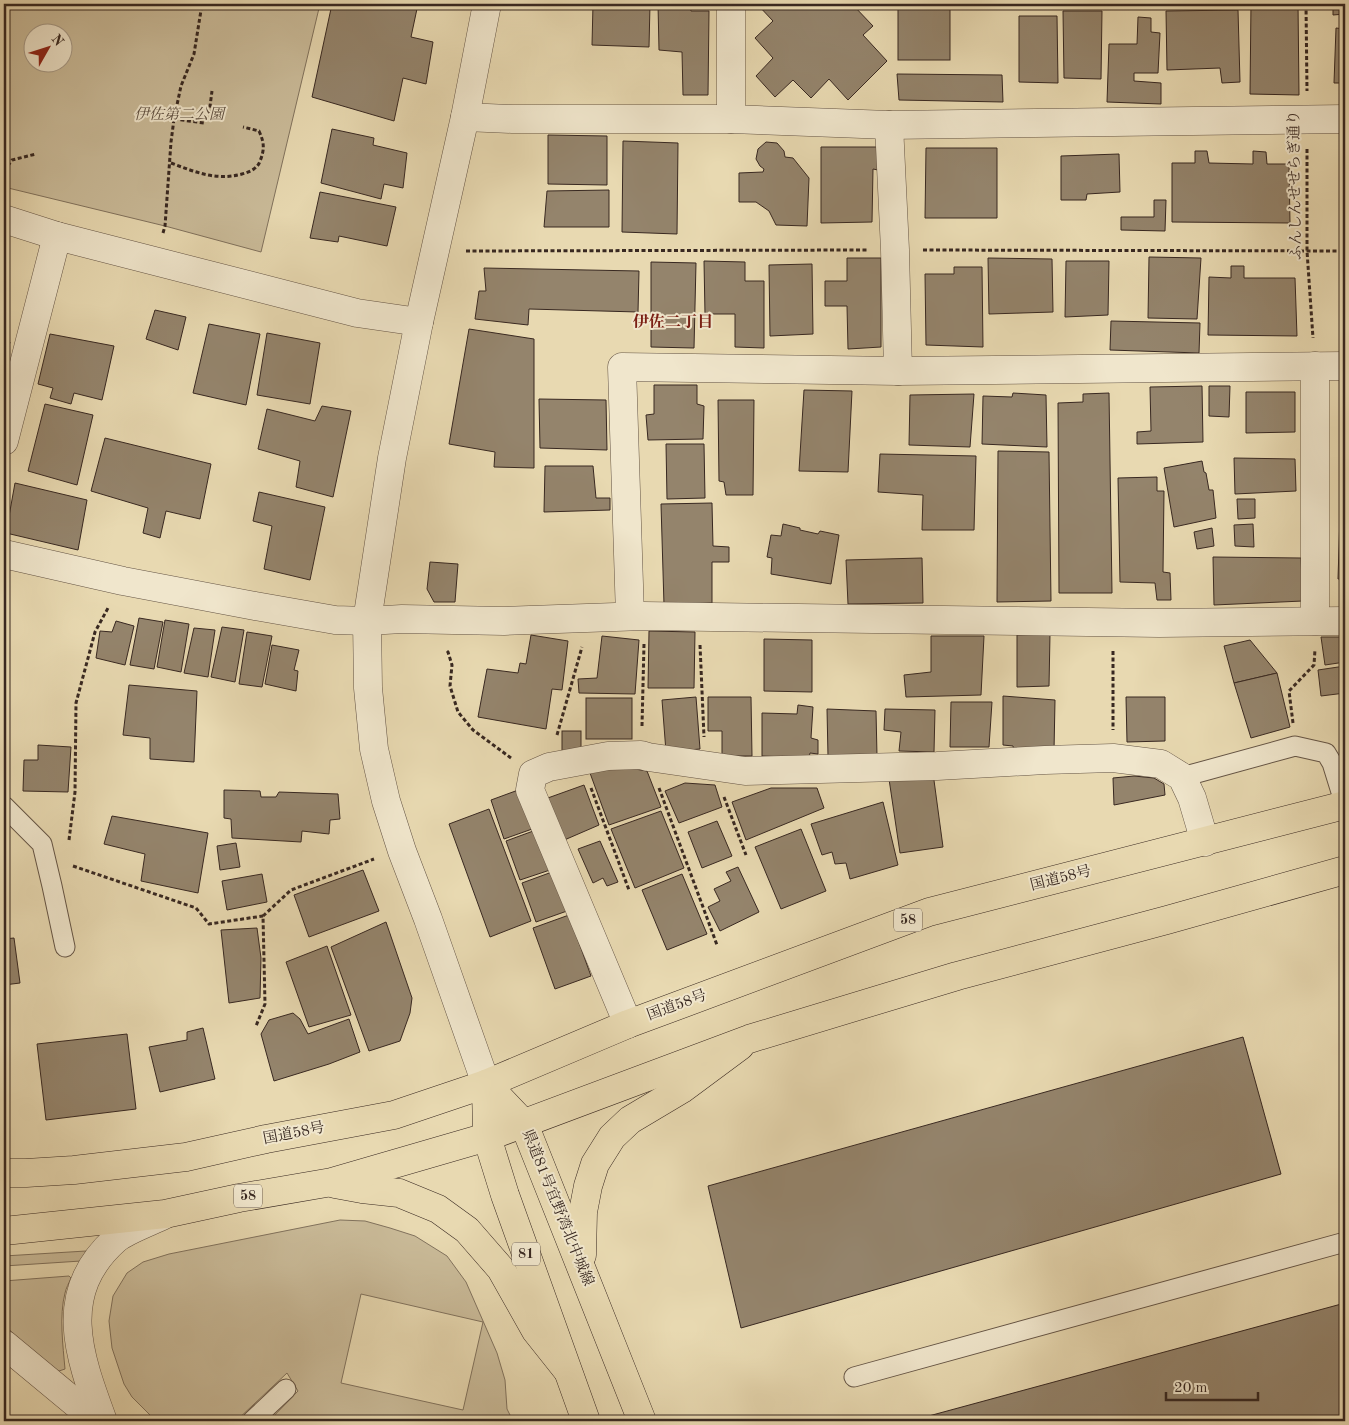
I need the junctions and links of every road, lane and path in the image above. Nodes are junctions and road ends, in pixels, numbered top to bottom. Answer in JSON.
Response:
{"nodes":[{"id":1,"x":202,"y":4,"type":"edge"},
{"id":2,"x":487,"y":4,"type":"edge"},
{"id":3,"x":731,"y":4,"type":"edge"},
{"id":4,"x":1306,"y":4,"type":"edge"},
{"id":5,"x":212,"y":91,"type":"dead end"},
{"id":6,"x":209,"y":114,"type":"dead end"},
{"id":7,"x":465,"y":117,"type":"junction"},
{"id":8,"x":174,"y":119,"type":"junction"},
{"id":9,"x":1345,"y":119,"type":"edge"},
{"id":10,"x":731,"y":120,"type":"junction"},
{"id":11,"x":1307,"y":120,"type":"junction"},
{"id":12,"x":204,"y":123,"type":"dead end"},
{"id":13,"x":890,"y":126,"type":"junction"},
{"id":14,"x":243,"y":128,"type":"dead end"},
{"id":15,"x":36,"y":154,"type":"dead end"},
{"id":16,"x":171,"y":163,"type":"junction"},
{"id":17,"x":4,"y":171,"type":"edge"},
{"id":18,"x":4,"y":218,"type":"edge"},
{"id":19,"x":163,"y":235,"type":"dead end"},
{"id":20,"x":57,"y":236,"type":"junction"},
{"id":21,"x":419,"y":322,"type":"junction"},
{"id":22,"x":1315,"y":366,"type":"junction"},
{"id":23,"x":1345,"y":366,"type":"edge"},
{"id":24,"x":898,"y":371,"type":"junction"},
{"id":25,"x":4,"y":441,"type":"edge"},
{"id":26,"x":4,"y":554,"type":"edge"},
{"id":27,"x":123,"y":581,"type":"junction"},
{"id":28,"x":637,"y":616,"type":"junction"},
{"id":29,"x":698,"y":617,"type":"junction"},
{"id":30,"x":590,"y":618,"type":"junction"},
{"id":31,"x":367,"y":621,"type":"junction"},
{"id":32,"x":1315,"y":621,"type":"junction"},
{"id":33,"x":1345,"y":621,"type":"edge"},
{"id":34,"x":1112,"y":622,"type":"junction"},
{"id":35,"x":443,"y":647,"type":"dead end"},
{"id":36,"x":644,"y":746,"type":"junction"},
{"id":37,"x":1295,"y":746,"type":"junction"},
{"id":38,"x":1113,"y":758,"type":"junction"},
{"id":39,"x":581,"y":762,"type":"junction"},
{"id":40,"x":709,"y":766,"type":"junction"},
{"id":41,"x":541,"y":771,"type":"junction"},
{"id":42,"x":1182,"y":777,"type":"junction"},
{"id":43,"x":1345,"y":805,"type":"edge"},
{"id":44,"x":4,"y":806,"type":"edge"},
{"id":45,"x":1205,"y":842,"type":"junction"},
{"id":46,"x":68,"y":846,"type":"dead end"},
{"id":47,"x":746,"y":855,"type":"dead end"},
{"id":48,"x":382,"y":857,"type":"dead end"},
{"id":49,"x":66,"y":864,"type":"dead end"},
{"id":50,"x":1345,"y":870,"type":"edge"},
{"id":51,"x":630,"y":890,"type":"dead end"},
{"id":52,"x":263,"y":916,"type":"junction"},
{"id":53,"x":717,"y":945,"type":"dead end"},
{"id":54,"x":65,"y":947,"type":"dead end"},
{"id":55,"x":628,"y":1024,"type":"junction"},
{"id":56,"x":256,"y":1026,"type":"dead end"},
{"id":57,"x":749,"y":1039,"type":"junction"},
{"id":58,"x":486,"y":1084,"type":"junction"},
{"id":59,"x":524,"y":1124,"type":"junction"},
{"id":60,"x":487,"y":1137,"type":"junction"},
{"id":61,"x":4,"y":1173,"type":"edge"},
{"id":62,"x":328,"y":1182,"type":"junction"},
{"id":63,"x":165,"y":1214,"type":"junction"},
{"id":64,"x":4,"y":1231,"type":"edge"},
{"id":65,"x":1345,"y":1242,"type":"edge"},
{"id":66,"x":581,"y":1267,"type":"junction"},
{"id":67,"x":4,"y":1344,"type":"edge"},
{"id":68,"x":567,"y":1370,"type":"junction"},
{"id":69,"x":854,"y":1376,"type":"dead end"},
{"id":70,"x":286,"y":1388,"type":"dead end"},
{"id":71,"x":97,"y":1421,"type":"edge"},
{"id":72,"x":103,"y":1421,"type":"edge"},
{"id":73,"x":252,"y":1421,"type":"edge"},
{"id":74,"x":586,"y":1421,"type":"edge"},
{"id":75,"x":642,"y":1421,"type":"edge"}],
"edges":[{"from":1,"to":8,"type":"path"},
{"from":2,"to":7,"type":"street"},
{"from":3,"to":10,"type":"street"},
{"from":4,"to":11,"type":"path","name":"ふんしんせせらぎ通り"},
{"from":5,"to":6,"type":"path"},
{"from":7,"to":10,"type":"street"},
{"from":7,"to":21,"type":"street"},
{"from":8,"to":12,"type":"path"},
{"from":8,"to":16,"type":"path"},
{"from":9,"to":11,"type":"street"},
{"from":10,"to":13,"type":"street"},
{"from":11,"to":13,"type":"street"},
{"from":11,"to":22,"type":"path","name":"ふんしんせせらぎ通り"},
{"from":13,"to":24,"type":"street"},
{"from":14,"to":16,"type":"path"},
{"from":15,"to":17,"type":"path"},
{"from":16,"to":19,"type":"path"},
{"from":18,"to":20,"type":"street"},
{"from":20,"to":21,"type":"street"},
{"from":20,"to":25,"type":"street"},
{"from":21,"to":31,"type":"street"},
{"from":22,"to":23,"type":"street"},
{"from":22,"to":24,"type":"street"},
{"from":22,"to":32,"type":"street"},
{"from":24,"to":28,"type":"street"},
{"from":26,"to":27,"type":"street"},
{"from":27,"to":31,"type":"street"},
{"from":27,"to":46,"type":"path"},
{"from":28,"to":29,"type":"street"},
{"from":28,"to":30,"type":"street"},
{"from":28,"to":36,"type":"path"},
{"from":29,"to":34,"type":"street"},
{"from":29,"to":40,"type":"path"},
{"from":30,"to":31,"type":"street"},
{"from":30,"to":41,"type":"path"},
{"from":31,"to":58,"type":"street"},
{"from":32,"to":33,"type":"street"},
{"from":32,"to":34,"type":"street"},
{"from":32,"to":37,"type":"path"},
{"from":34,"to":38,"type":"path"},
{"from":35,"to":41,"type":"path"},
{"from":36,"to":39,"type":"street"},
{"from":36,"to":40,"type":"street"},
{"from":36,"to":53,"type":"path"},
{"from":37,"to":42,"type":"lane"},
{"from":37,"to":43,"type":"lane"},
{"from":38,"to":40,"type":"street"},
{"from":38,"to":42,"type":"street"},
{"from":39,"to":41,"type":"street"},
{"from":39,"to":51,"type":"path"},
{"from":40,"to":47,"type":"path"},
{"from":41,"to":55,"type":"street"},
{"from":42,"to":45,"type":"street"},
{"from":43,"to":45,"type":"main road","name":"国道58号","number":"58"},
{"from":44,"to":54,"type":"lane"},
{"from":45,"to":55,"type":"main road","name":"国道58号","number":"58"},
{"from":48,"to":52,"type":"path"},
{"from":49,"to":52,"type":"path"},
{"from":50,"to":57,"type":"main road","number":"58"},
{"from":52,"to":56,"type":"path"},
{"from":55,"to":58,"type":"main road","name":"国道58号","number":"58"},
{"from":57,"to":59,"type":"main road","number":"58"},
{"from":57,"to":66,"type":"main road"},
{"from":58,"to":59,"type":"main road","name":"県道81号宜野湾北中城線"},
{"from":58,"to":60,"type":"main road","number":"81"},
{"from":58,"to":61,"type":"main road","name":"国道58号","number":"58"},
{"from":59,"to":60,"type":"main road","number":"58"},
{"from":59,"to":66,"type":"main road","name":"県道81号宜野湾北中城線"},
{"from":60,"to":62,"type":"main road","number":"58"},
{"from":60,"to":68,"type":"main road","number":"81"},
{"from":62,"to":63,"type":"main road","number":"58"},
{"from":62,"to":68,"type":"main road"},
{"from":63,"to":64,"type":"main road","number":"58"},
{"from":63,"to":72,"type":"street"},
{"from":65,"to":69,"type":"lane"},
{"from":66,"to":75,"type":"main road","name":"県道81号宜野湾北中城線"},
{"from":67,"to":71,"type":"street"},
{"from":68,"to":74,"type":"main road","number":"81"},
{"from":70,"to":73,"type":"lane"}]}
